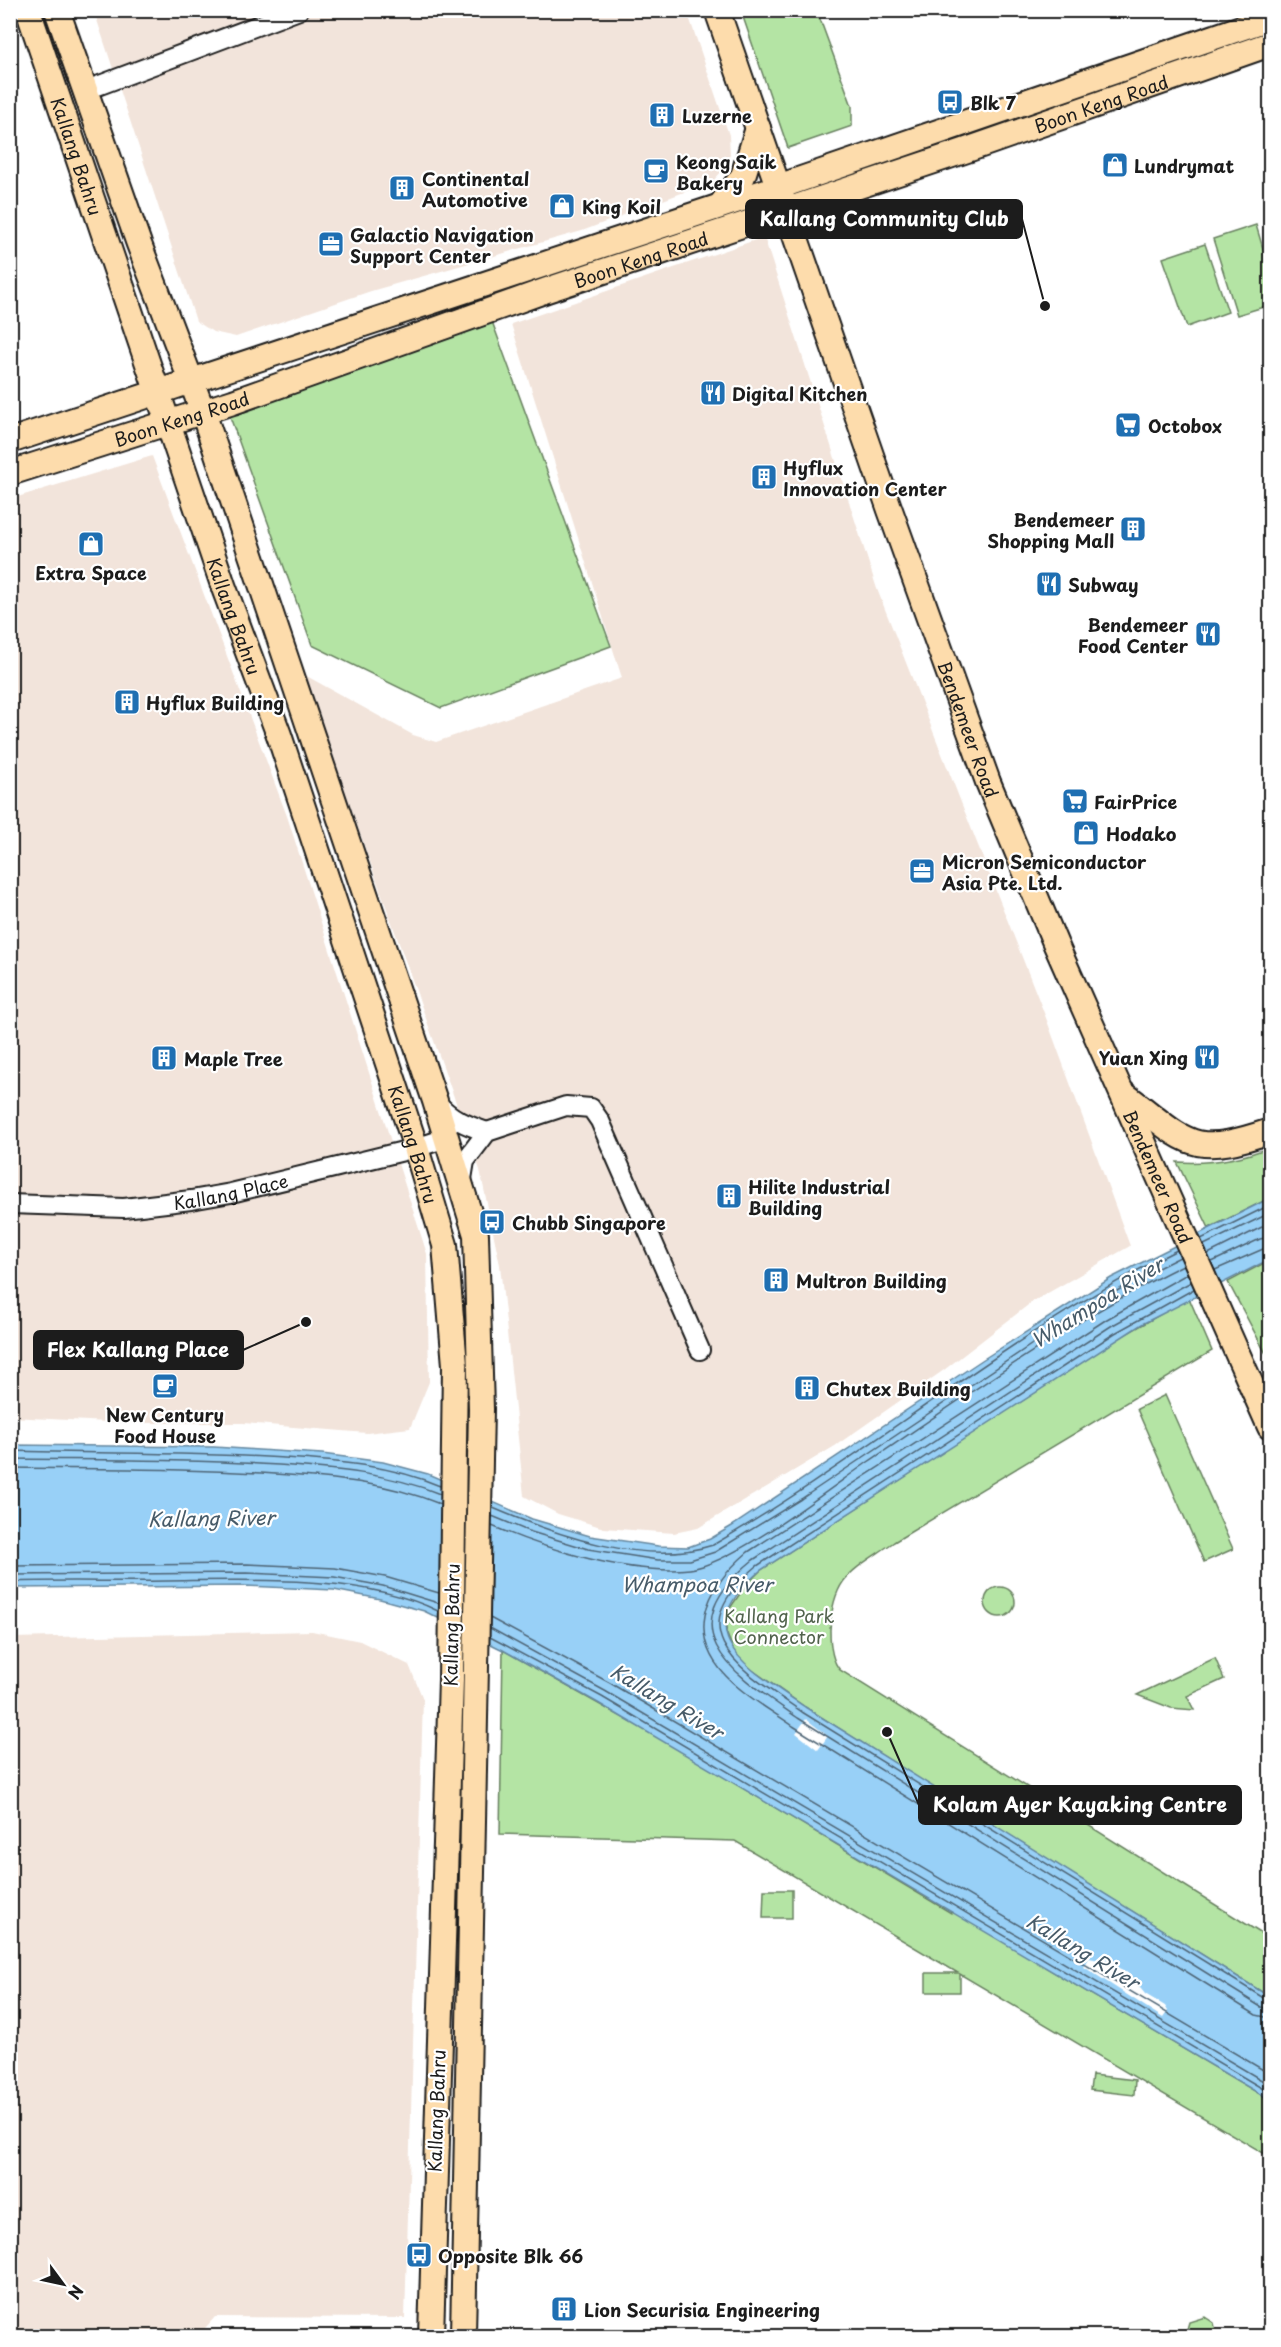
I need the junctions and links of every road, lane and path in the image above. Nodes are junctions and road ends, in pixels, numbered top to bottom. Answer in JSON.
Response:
{"nodes":[{"id":1,"x":28,"y":10,"type":"edge"},
{"id":2,"x":57,"y":10,"type":"edge"},
{"id":3,"x":299,"y":10,"type":"edge"},
{"id":4,"x":717,"y":10,"type":"edge"},
{"id":5,"x":1270,"y":18,"type":"edge"},
{"id":6,"x":1270,"y":44,"type":"edge"},
{"id":7,"x":84,"y":92,"type":"junction"},
{"id":8,"x":758,"y":128,"type":"junction"},
{"id":9,"x":778,"y":187,"type":"junction"},
{"id":10,"x":720,"y":206,"type":"junction"},
{"id":11,"x":785,"y":210,"type":"junction"},
{"id":12,"x":192,"y":383,"type":"junction"},
{"id":13,"x":158,"y":393,"type":"junction"},
{"id":14,"x":202,"y":412,"type":"junction"},
{"id":15,"x":169,"y":423,"type":"junction"},
{"id":16,"x":10,"y":441,"type":"edge"},
{"id":17,"x":10,"y":473,"type":"edge"},
{"id":18,"x":1122,"y":1092,"type":"junction"},
{"id":19,"x":435,"y":1101,"type":"junction"},
{"id":20,"x":1270,"y":1131,"type":"edge"},
{"id":21,"x":487,"y":1132,"type":"junction"},
{"id":22,"x":446,"y":1138,"type":"junction"},
{"id":23,"x":416,"y":1148,"type":"junction"},
{"id":24,"x":461,"y":1186,"type":"junction"},
{"id":25,"x":10,"y":1204,"type":"edge"},
{"id":26,"x":700,"y":1350,"type":"dead end"},
{"id":27,"x":1270,"y":1426,"type":"edge"},
{"id":28,"x":431,"y":2337,"type":"edge"},
{"id":29,"x":464,"y":2337,"type":"edge"}],
"edges":[{"from":1,"to":13,"type":"main road","name":"Kallang Bahru"},
{"from":2,"to":7,"type":"main road","name":"Kallang Bahru"},
{"from":3,"to":7,"type":"street"},
{"from":4,"to":8,"type":"main road","name":"Bendemeer Road"},
{"from":5,"to":9,"type":"main road","name":"Boon Keng Road"},
{"from":6,"to":11,"type":"main road","name":"Boon Keng Road"},
{"from":7,"to":12,"type":"main road","name":"Kallang Bahru"},
{"from":8,"to":9,"type":"main road","name":"Bendemeer Road"},
{"from":8,"to":10,"type":"main road"},
{"from":9,"to":10,"type":"main road","name":"Boon Keng Road"},
{"from":9,"to":11,"type":"main road","name":"Bendemeer Road"},
{"from":10,"to":12,"type":"main road","name":"Boon Keng Road"},
{"from":11,"to":14,"type":"main road","name":"Boon Keng Road"},
{"from":11,"to":18,"type":"main road","name":"Bendemeer Road"},
{"from":12,"to":13,"type":"main road","name":"Boon Keng Road"},
{"from":12,"to":14,"type":"main road","name":"Kallang Bahru"},
{"from":13,"to":15,"type":"main road","name":"Kallang Bahru"},
{"from":13,"to":16,"type":"main road","name":"Boon Keng Road"},
{"from":14,"to":15,"type":"main road","name":"Boon Keng Road"},
{"from":14,"to":19,"type":"main road","name":"Kallang Bahru"},
{"from":15,"to":17,"type":"main road","name":"Boon Keng Road"},
{"from":15,"to":23,"type":"main road","name":"Kallang Bahru"},
{"from":18,"to":20,"type":"main road"},
{"from":18,"to":27,"type":"main road","name":"Bendemeer Road"},
{"from":19,"to":21,"type":"street","name":"Kallang Bahru"},
{"from":19,"to":22,"type":"main road","name":"Kallang Bahru"},
{"from":21,"to":24,"type":"street","name":"Kallang Bahru"},
{"from":21,"to":26,"type":"street"},
{"from":22,"to":23,"type":"street","name":"Kallang Place"},
{"from":22,"to":24,"type":"main road","name":"Kallang Bahru"},
{"from":23,"to":25,"type":"street","name":"Kallang Place"},
{"from":23,"to":28,"type":"main road","name":"Kallang Bahru"},
{"from":24,"to":29,"type":"main road","name":"Kallang Bahru"}]}
